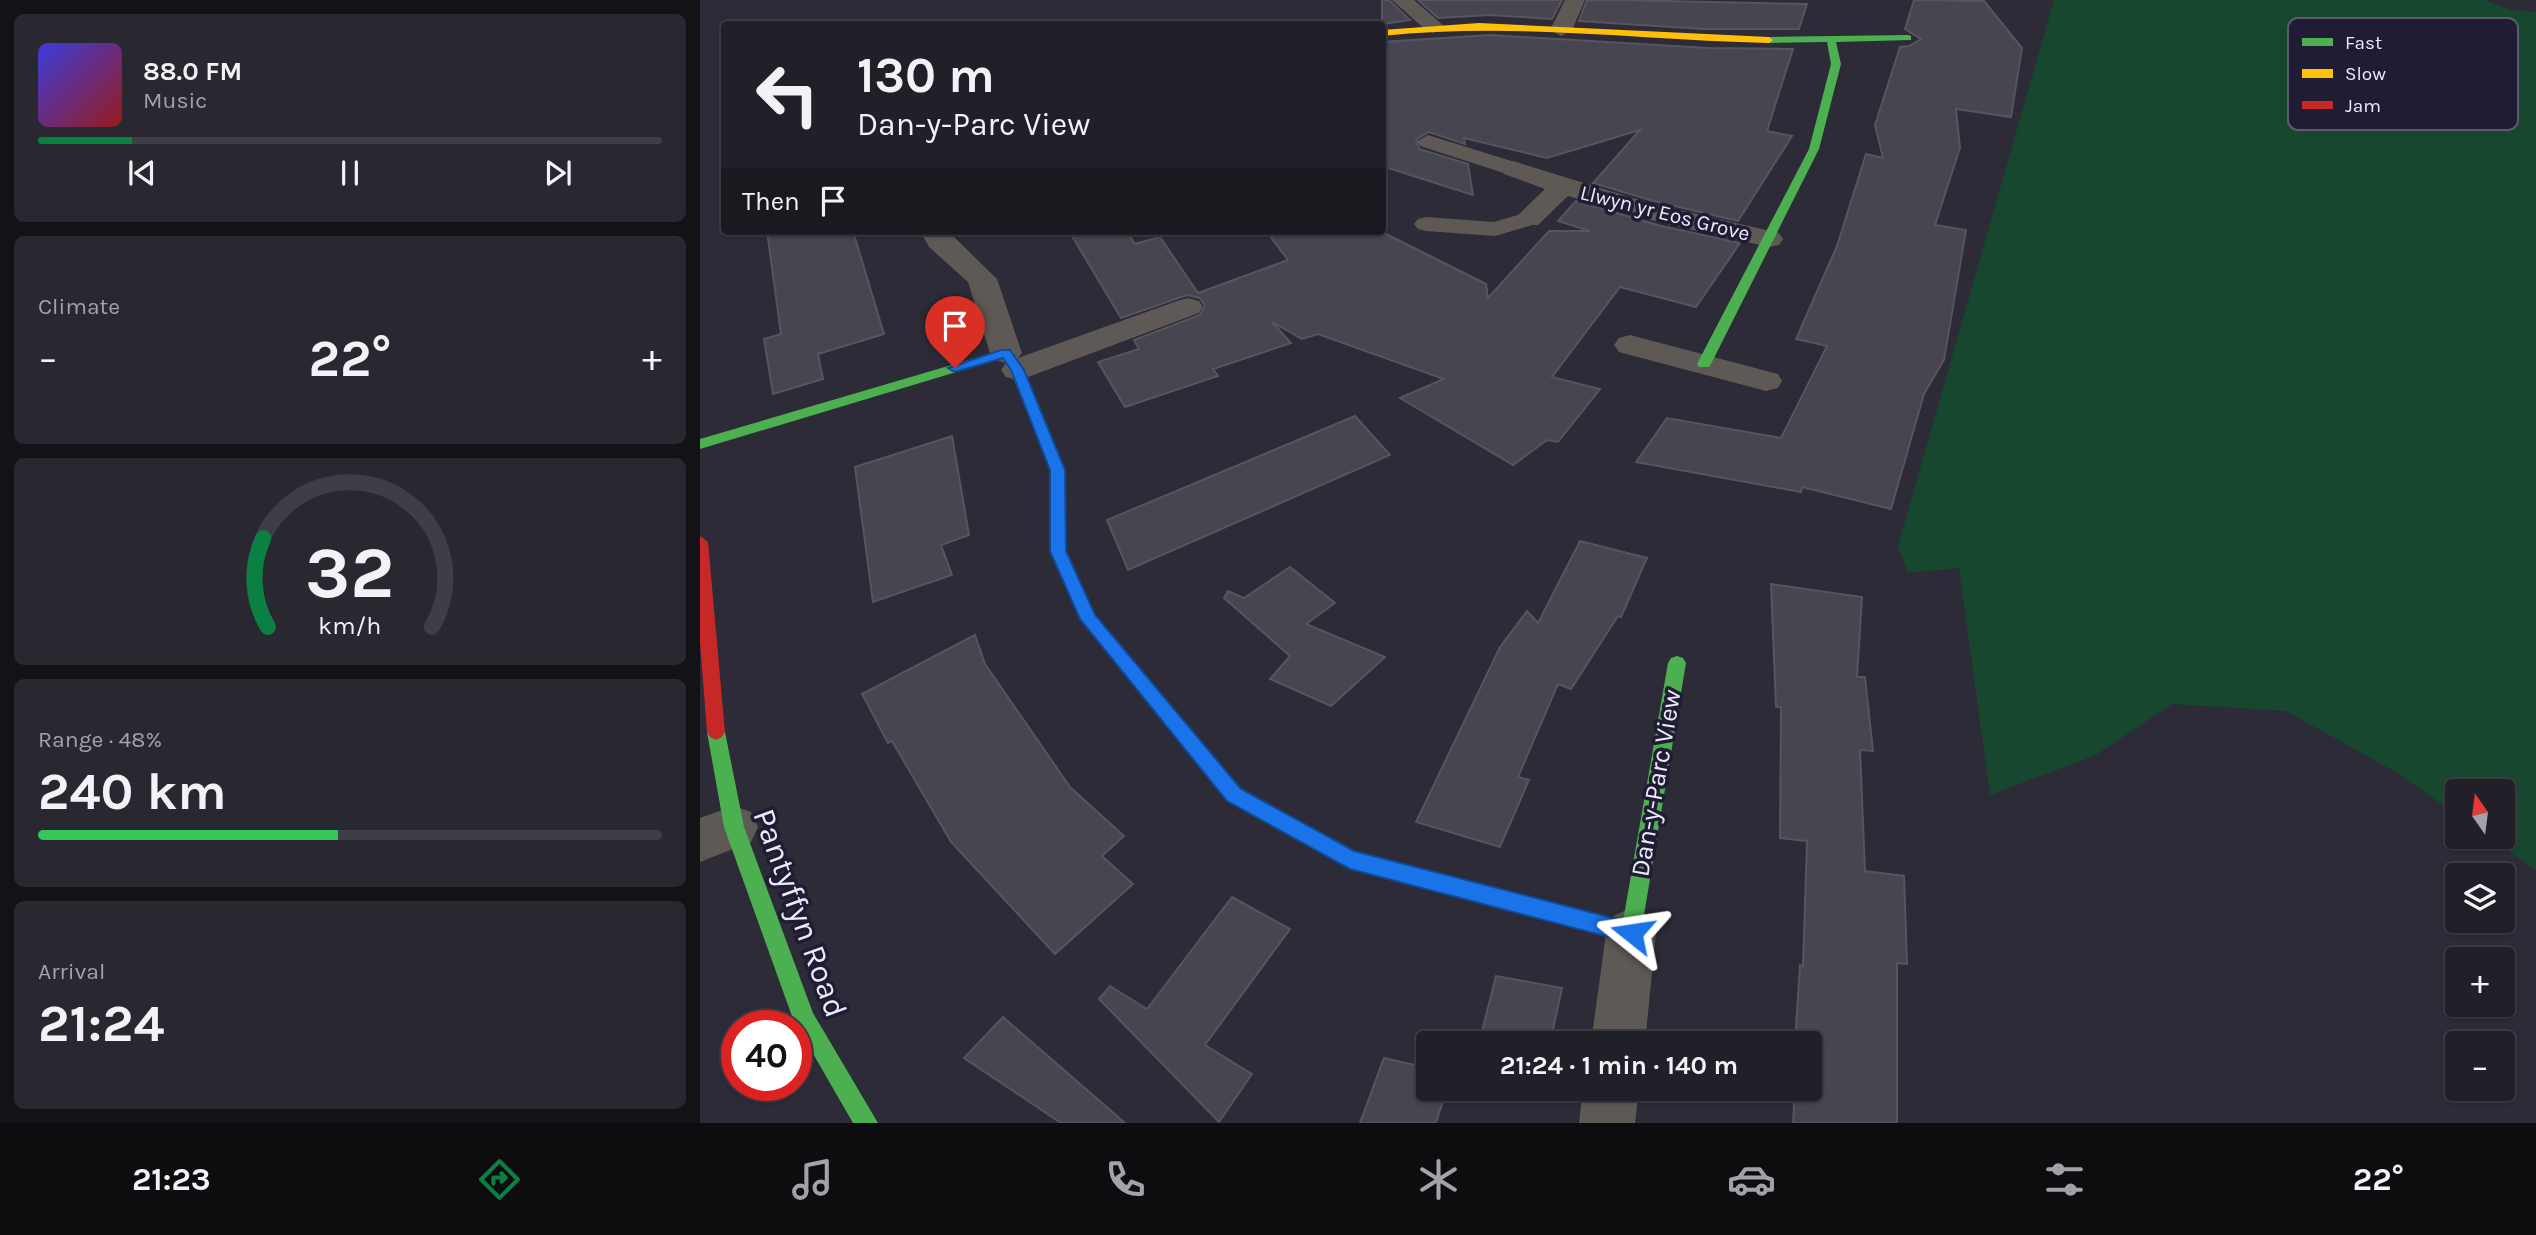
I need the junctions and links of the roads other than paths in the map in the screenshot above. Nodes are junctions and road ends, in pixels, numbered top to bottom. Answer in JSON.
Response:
{"nodes":[{"id":1,"x":1402,"y":0,"type":"edge"},
{"id":2,"x":1575,"y":0,"type":"edge"},
{"id":3,"x":1434,"y":27,"type":"junction"},
{"id":4,"x":1562,"y":30,"type":"junction"},
{"id":5,"x":1386,"y":33,"type":"edge"},
{"id":6,"x":1908,"y":37,"type":"dead end"},
{"id":7,"x":1831,"y":39,"type":"junction"},
{"id":8,"x":1428,"y":141,"type":"dead end"},
{"id":9,"x":1513,"y":169,"type":"joint"},
{"id":10,"x":1562,"y":187,"type":"junction"},
{"id":11,"x":1528,"y":219,"type":"joint"},
{"id":12,"x":1426,"y":224,"type":"dead end"},
{"id":13,"x":936,"y":235,"type":"edge"},
{"id":14,"x":1769,"y":239,"type":"junction"},
{"id":15,"x":1188,"y":307,"type":"dead end"},
{"id":16,"x":1630,"y":345,"type":"dead end"},
{"id":17,"x":1012,"y":361,"type":"junction"},
{"id":18,"x":1704,"y":364,"type":"junction"},
{"id":19,"x":1766,"y":381,"type":"dead end"},
{"id":20,"x":700,"y":444,"type":"edge"},
{"id":21,"x":700,"y":542,"type":"edge"},
{"id":22,"x":1677,"y":663,"type":"dead end"},
{"id":23,"x":705,"y":680,"type":"edge"},
{"id":24,"x":717,"y":833,"type":"edge"},
{"id":25,"x":1632,"y":933,"type":"junction"},
{"id":26,"x":1620,"y":1031,"type":"edge"},
{"id":27,"x":1610,"y":1101,"type":"edge"},
{"id":28,"x":866,"y":1123,"type":"edge"},
{"id":29,"x":1607,"y":1123,"type":"edge"}],
"edges":[{"from":1,"to":3,"type":"street"},
{"from":2,"to":4,"type":"street"},
{"from":3,"to":4,"type":"street"},
{"from":3,"to":5,"type":"street"},
{"from":4,"to":7,"type":"street"},
{"from":6,"to":7,"type":"street"},
{"from":7,"to":14,"type":"street","name":"Llwyn yr Eos Grove"},
{"from":8,"to":9,"type":"lane"},
{"from":9,"to":10,"type":"street","name":"Llwyn yr Eos Grove"},
{"from":10,"to":11,"type":"street","name":"Llwyn yr Eos Grove"},
{"from":10,"to":14,"type":"street","name":"Llwyn yr Eos Grove"},
{"from":11,"to":12,"type":"lane"},
{"from":13,"to":17,"type":"street"},
{"from":14,"to":18,"type":"street","name":"Llwyn yr Eos Grove"},
{"from":15,"to":17,"type":"street"},
{"from":16,"to":18,"type":"street"},
{"from":17,"to":20,"type":"street"},
{"from":17,"to":25,"type":"street"},
{"from":18,"to":19,"type":"street"},
{"from":21,"to":23,"type":"street","name":"Pantyffyn Road"},
{"from":22,"to":25,"type":"street","name":"Dan-y-Parc View"},
{"from":23,"to":24,"type":"street","name":"Pantyffyn Road"},
{"from":24,"to":28,"type":"street","name":"Pantyffyn Road"},
{"from":25,"to":26,"type":"street"},
{"from":27,"to":29,"type":"street"}]}
